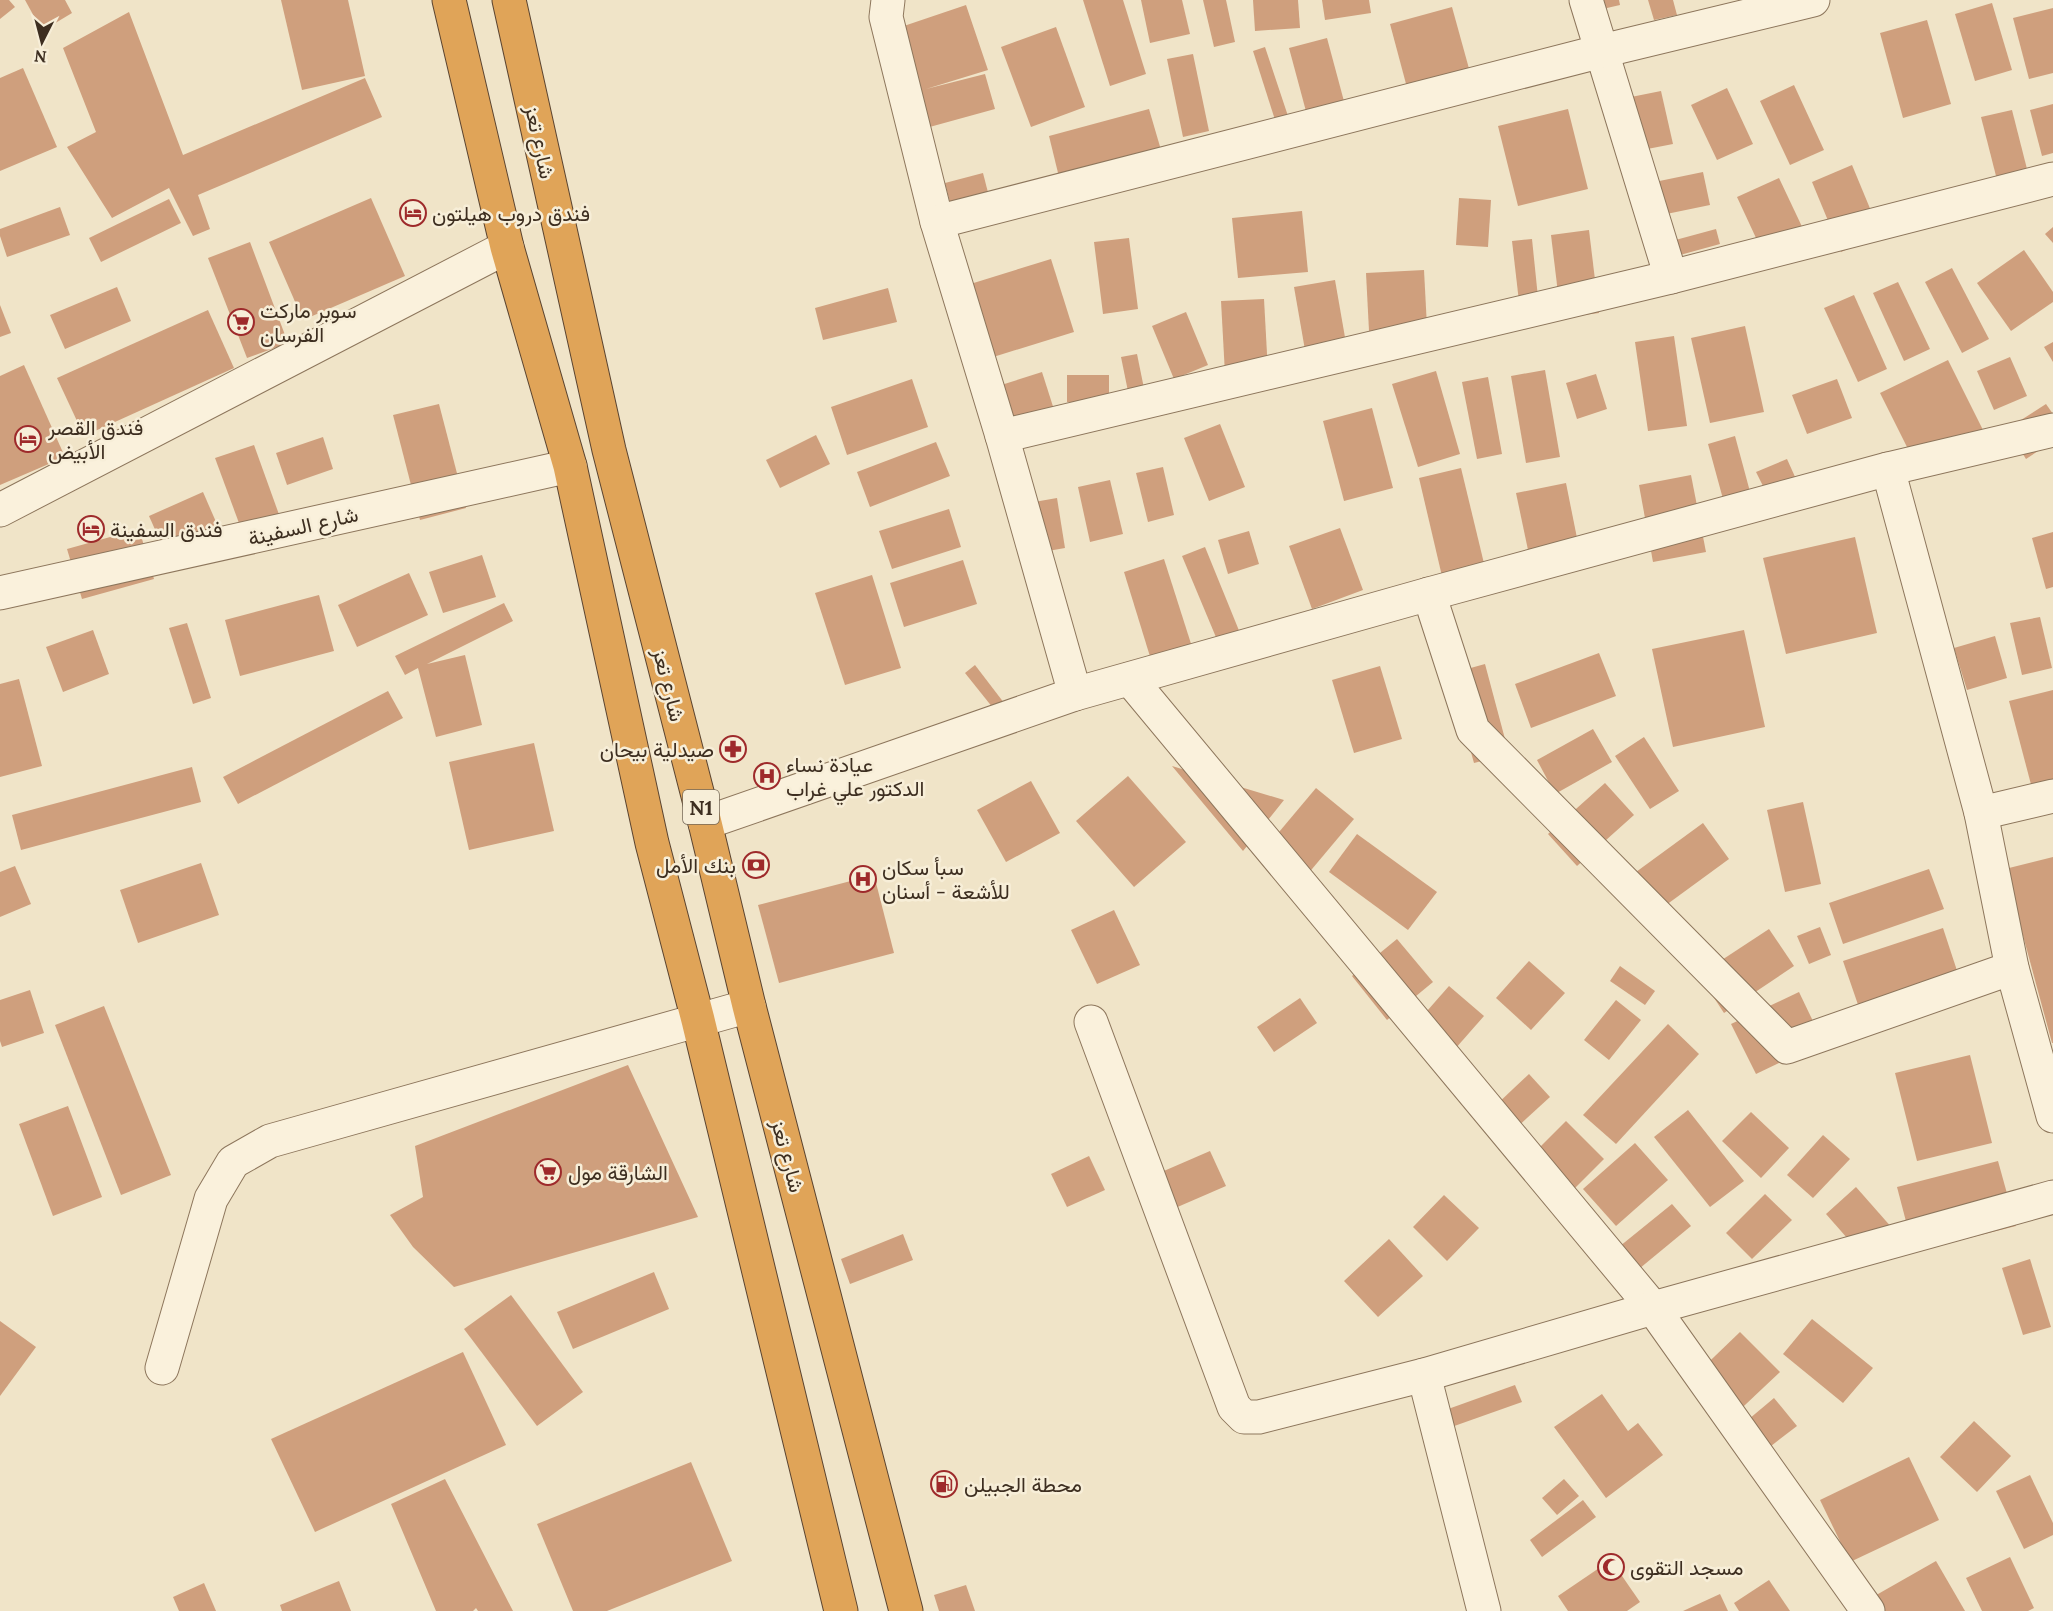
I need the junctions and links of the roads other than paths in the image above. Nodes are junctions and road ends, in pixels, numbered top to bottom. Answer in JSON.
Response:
{"nodes":[{"id":1,"x":449,"y":0,"type":"edge"},
{"id":2,"x":509,"y":0,"type":"edge"},
{"id":3,"x":888,"y":0,"type":"edge"},
{"id":4,"x":1586,"y":0,"type":"edge"},
{"id":5,"x":1813,"y":0,"type":"edge"},
{"id":6,"x":1602,"y":51,"type":"junction"},
{"id":7,"x":2053,"y":179,"type":"edge"},
{"id":8,"x":938,"y":222,"type":"junction"},
{"id":9,"x":507,"y":247,"type":"junction"},
{"id":10,"x":1671,"y":277,"type":"junction"},
{"id":11,"x":2053,"y":430,"type":"edge"},
{"id":12,"x":1002,"y":436,"type":"junction"},
{"id":13,"x":570,"y":466,"type":"junction"},
{"id":14,"x":1888,"y":469,"type":"junction"},
{"id":15,"x":0,"y":510,"type":"edge"},
{"id":16,"x":0,"y":593,"type":"edge"},
{"id":17,"x":1429,"y":594,"type":"junction"},
{"id":18,"x":1130,"y":679,"type":"junction"},
{"id":19,"x":1075,"y":694,"type":"junction"},
{"id":20,"x":2053,"y":796,"type":"edge"},
{"id":21,"x":1981,"y":813,"type":"junction"},
{"id":22,"x":705,"y":823,"type":"junction"},
{"id":23,"x":2012,"y":968,"type":"junction"},
{"id":24,"x":749,"y":1006,"type":"junction"},
{"id":25,"x":698,"y":1020,"type":"junction"},
{"id":26,"x":1091,"y":1022,"type":"dead end"},
{"id":27,"x":2053,"y":1116,"type":"edge"},
{"id":28,"x":2053,"y":1197,"type":"edge"},
{"id":29,"x":1653,"y":1308,"type":"junction"},
{"id":30,"x":162,"y":1368,"type":"dead end"},
{"id":31,"x":1424,"y":1375,"type":"junction"},
{"id":32,"x":841,"y":1611,"type":"edge"},
{"id":33,"x":906,"y":1611,"type":"edge"},
{"id":34,"x":1484,"y":1611,"type":"edge"},
{"id":35,"x":1868,"y":1611,"type":"edge"}],
"edges":[{"from":1,"to":9,"type":"highway"},
{"from":2,"to":22,"type":"highway","name":"شارع تعز","number":"N1"},
{"from":3,"to":8,"type":"street"},
{"from":4,"to":6,"type":"street"},
{"from":5,"to":6,"type":"street"},
{"from":6,"to":8,"type":"street"},
{"from":6,"to":10,"type":"street"},
{"from":7,"to":10,"type":"street"},
{"from":8,"to":12,"type":"street"},
{"from":9,"to":13,"type":"highway"},
{"from":9,"to":15,"type":"street"},
{"from":10,"to":12,"type":"street"},
{"from":11,"to":14,"type":"street"},
{"from":12,"to":19,"type":"street"},
{"from":13,"to":16,"type":"street","name":"شارع السفينة"},
{"from":13,"to":25,"type":"highway"},
{"from":14,"to":17,"type":"street"},
{"from":14,"to":21,"type":"street"},
{"from":17,"to":18,"type":"street"},
{"from":17,"to":23,"type":"street"},
{"from":18,"to":19,"type":"street"},
{"from":18,"to":29,"type":"street"},
{"from":19,"to":22,"type":"street"},
{"from":20,"to":21,"type":"street"},
{"from":21,"to":23,"type":"street"},
{"from":22,"to":24,"type":"highway","name":"شارع تعز","number":"N1"},
{"from":23,"to":27,"type":"street"},
{"from":24,"to":25,"type":"street"},
{"from":24,"to":33,"type":"highway","name":"شارع تعز","number":"N1"},
{"from":25,"to":30,"type":"street"},
{"from":25,"to":32,"type":"highway"},
{"from":26,"to":31,"type":"street"},
{"from":28,"to":29,"type":"street"},
{"from":29,"to":31,"type":"street"},
{"from":29,"to":35,"type":"street"},
{"from":31,"to":34,"type":"street"}]}
